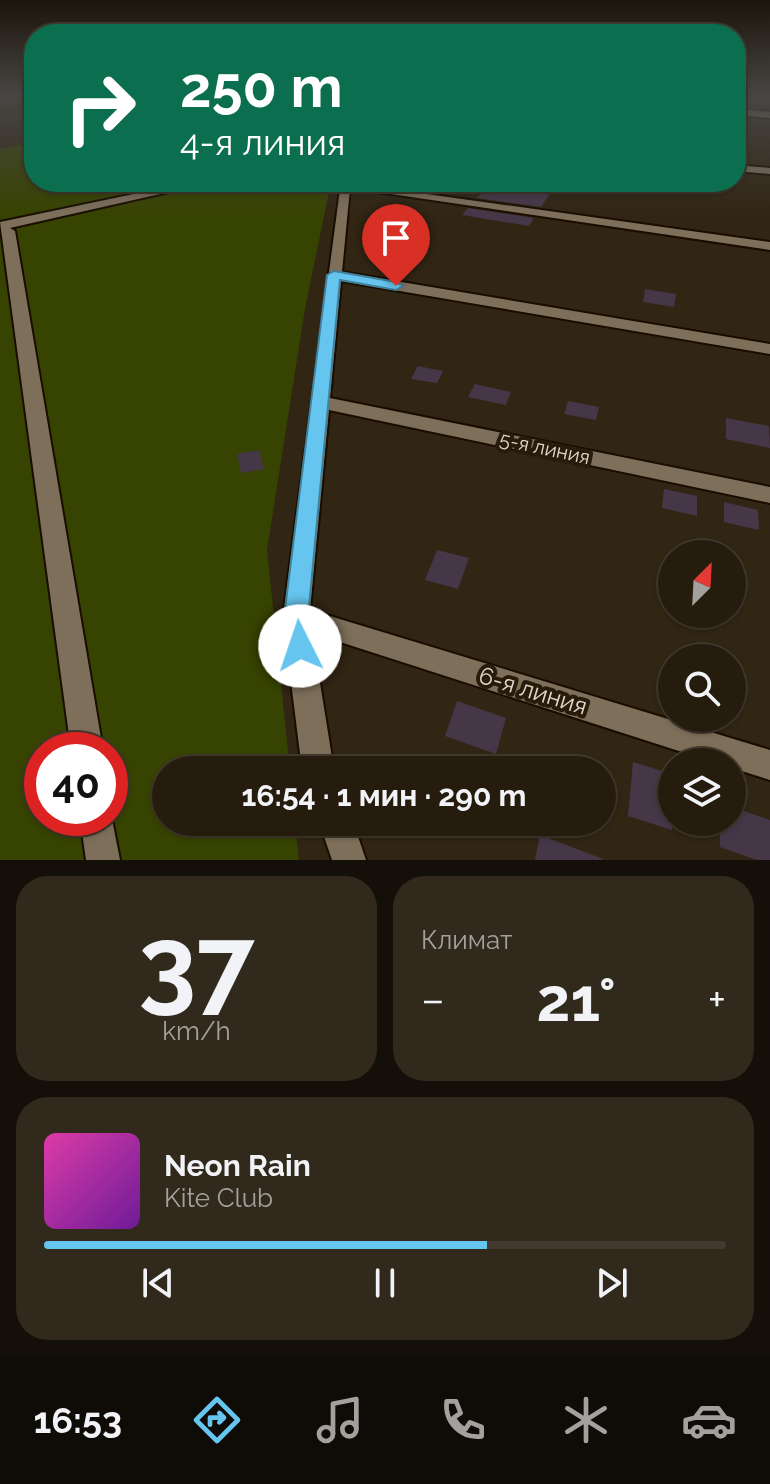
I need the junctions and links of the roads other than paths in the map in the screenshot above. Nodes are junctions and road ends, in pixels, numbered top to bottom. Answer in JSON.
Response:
{"nodes":[{"id":1,"x":746,"y":169,"type":"edge"},
{"id":2,"x":770,"y":171,"type":"edge"},
{"id":3,"x":164,"y":192,"type":"edge"},
{"id":4,"x":343,"y":192,"type":"edge"},
{"id":5,"x":405,"y":192,"type":"edge"},
{"id":6,"x":4,"y":229,"type":"edge"},
{"id":7,"x":770,"y":246,"type":"edge"},
{"id":8,"x":334,"y":275,"type":"junction"},
{"id":9,"x":770,"y":349,"type":"edge"},
{"id":10,"x":320,"y":402,"type":"junction"},
{"id":11,"x":770,"y":495,"type":"edge"},
{"id":12,"x":296,"y":617,"type":"junction"},
{"id":13,"x":84,"y":732,"type":"edge"},
{"id":14,"x":316,"y":756,"type":"edge"},
{"id":15,"x":770,"y":765,"type":"edge"},
{"id":16,"x":100,"y":836,"type":"edge"},
{"id":17,"x":341,"y":836,"type":"edge"},
{"id":18,"x":103,"y":860,"type":"edge"},
{"id":19,"x":349,"y":860,"type":"edge"}],
"edges":[{"from":1,"to":2,"type":"street"},
{"from":3,"to":6,"type":"street"},
{"from":4,"to":8,"type":"street"},
{"from":5,"to":7,"type":"street"},
{"from":6,"to":13,"type":"street"},
{"from":8,"to":9,"type":"street"},
{"from":8,"to":10,"type":"street"},
{"from":10,"to":11,"type":"street","name":"5-я линия"},
{"from":10,"to":12,"type":"street"},
{"from":12,"to":14,"type":"street"},
{"from":12,"to":15,"type":"street","name":"6-я линия"},
{"from":16,"to":18,"type":"street"},
{"from":17,"to":19,"type":"street"}]}
